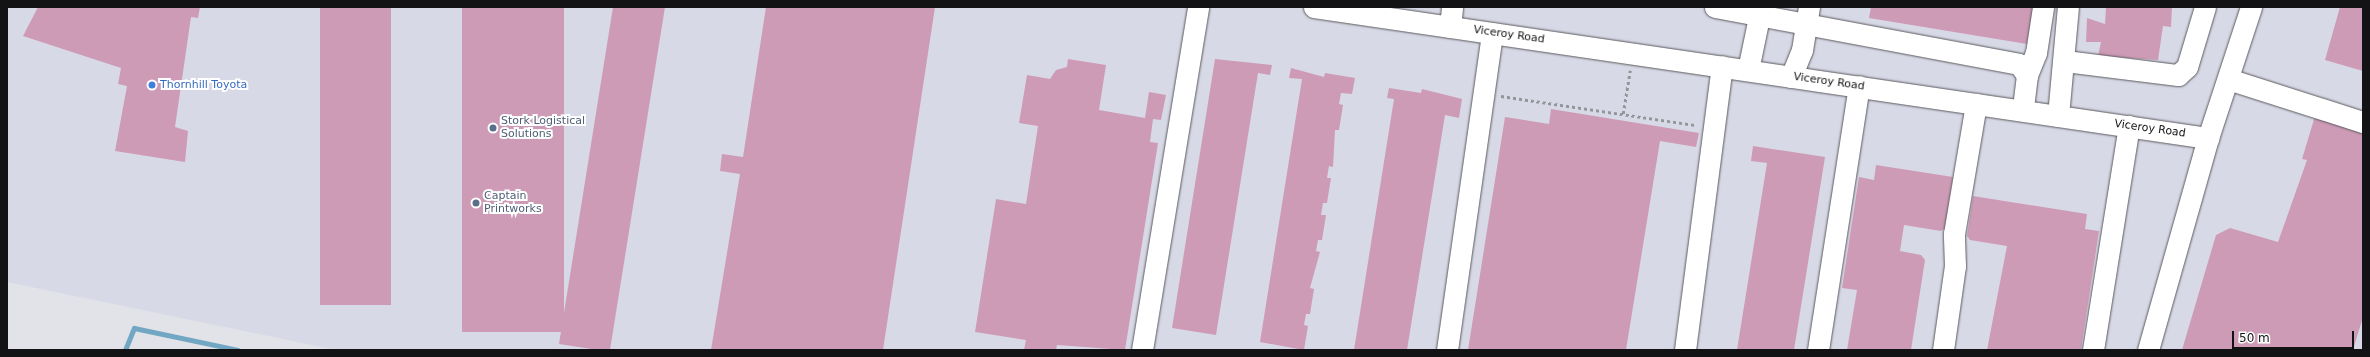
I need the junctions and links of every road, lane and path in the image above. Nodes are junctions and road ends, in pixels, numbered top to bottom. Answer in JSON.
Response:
{"nodes":[{"id":1,"x":1198,"y":7,"type":"edge"},
{"id":2,"x":1314,"y":7,"type":"edge"},
{"id":3,"x":1715,"y":7,"type":"edge"},
{"id":4,"x":2043,"y":7,"type":"edge"},
{"id":5,"x":2068,"y":7,"type":"edge"},
{"id":6,"x":2205,"y":7,"type":"edge"},
{"id":7,"x":2251,"y":7,"type":"edge"},
{"id":8,"x":1760,"y":10,"type":"edge"},
{"id":9,"x":1807,"y":16,"type":"edge"},
{"id":10,"x":1451,"y":17,"type":"edge"},
{"id":11,"x":1492,"y":33,"type":"junction"},
{"id":12,"x":1633,"y":54,"type":"junction"},
{"id":13,"x":2064,"y":61,"type":"junction"},
{"id":14,"x":1722,"y":66,"type":"junction"},
{"id":15,"x":1748,"y":70,"type":"junction"},
{"id":16,"x":2027,"y":75,"type":"junction"},
{"id":17,"x":1791,"y":77,"type":"junction"},
{"id":18,"x":2228,"y":79,"type":"junction"},
{"id":19,"x":1859,"y":86,"type":"junction"},
{"id":20,"x":1483,"y":94,"type":"junction"},
{"id":21,"x":1976,"y":104,"type":"junction"},
{"id":22,"x":2023,"y":110,"type":"junction"},
{"id":23,"x":1623,"y":114,"type":"junction"},
{"id":24,"x":2058,"y":116,"type":"junction"},
{"id":25,"x":2363,"y":122,"type":"edge"},
{"id":26,"x":2129,"y":126,"type":"junction"},
{"id":27,"x":1714,"y":128,"type":"junction"},
{"id":28,"x":2208,"y":138,"type":"junction"},
{"id":29,"x":1142,"y":350,"type":"edge"},
{"id":30,"x":1447,"y":350,"type":"edge"},
{"id":31,"x":1685,"y":350,"type":"edge"},
{"id":32,"x":1818,"y":350,"type":"edge"},
{"id":33,"x":1943,"y":350,"type":"edge"},
{"id":34,"x":2093,"y":350,"type":"edge"},
{"id":35,"x":2148,"y":350,"type":"edge"}],
"edges":[{"from":1,"to":29,"type":"street"},
{"from":2,"to":10,"type":"street","name":"Viceroy Road"},
{"from":3,"to":8,"type":"street"},
{"from":4,"to":16,"type":"street"},
{"from":5,"to":13,"type":"street"},
{"from":6,"to":13,"type":"street"},
{"from":7,"to":18,"type":"street"},
{"from":8,"to":9,"type":"street"},
{"from":8,"to":15,"type":"street"},
{"from":9,"to":16,"type":"street"},
{"from":9,"to":17,"type":"street"},
{"from":10,"to":11,"type":"street","name":"Viceroy Road"},
{"from":11,"to":12,"type":"street","name":"Viceroy Road"},
{"from":11,"to":20,"type":"street"},
{"from":12,"to":14,"type":"street","name":"Viceroy Road"},
{"from":12,"to":23,"type":"path"},
{"from":13,"to":24,"type":"street"},
{"from":14,"to":15,"type":"street","name":"Viceroy Road"},
{"from":14,"to":27,"type":"street"},
{"from":15,"to":17,"type":"street","name":"Viceroy Road"},
{"from":16,"to":22,"type":"street"},
{"from":17,"to":19,"type":"street","name":"Viceroy Road"},
{"from":18,"to":25,"type":"street"},
{"from":18,"to":28,"type":"street"},
{"from":19,"to":21,"type":"street","name":"Viceroy Road"},
{"from":19,"to":32,"type":"street"},
{"from":20,"to":23,"type":"path"},
{"from":20,"to":30,"type":"street"},
{"from":21,"to":22,"type":"street","name":"Viceroy Road"},
{"from":21,"to":33,"type":"street"},
{"from":22,"to":24,"type":"street","name":"Viceroy Road"},
{"from":23,"to":27,"type":"path"},
{"from":24,"to":26,"type":"street","name":"Viceroy Road"},
{"from":26,"to":28,"type":"street","name":"Viceroy Road"},
{"from":26,"to":34,"type":"street"},
{"from":27,"to":31,"type":"street"},
{"from":28,"to":35,"type":"street"}]}
